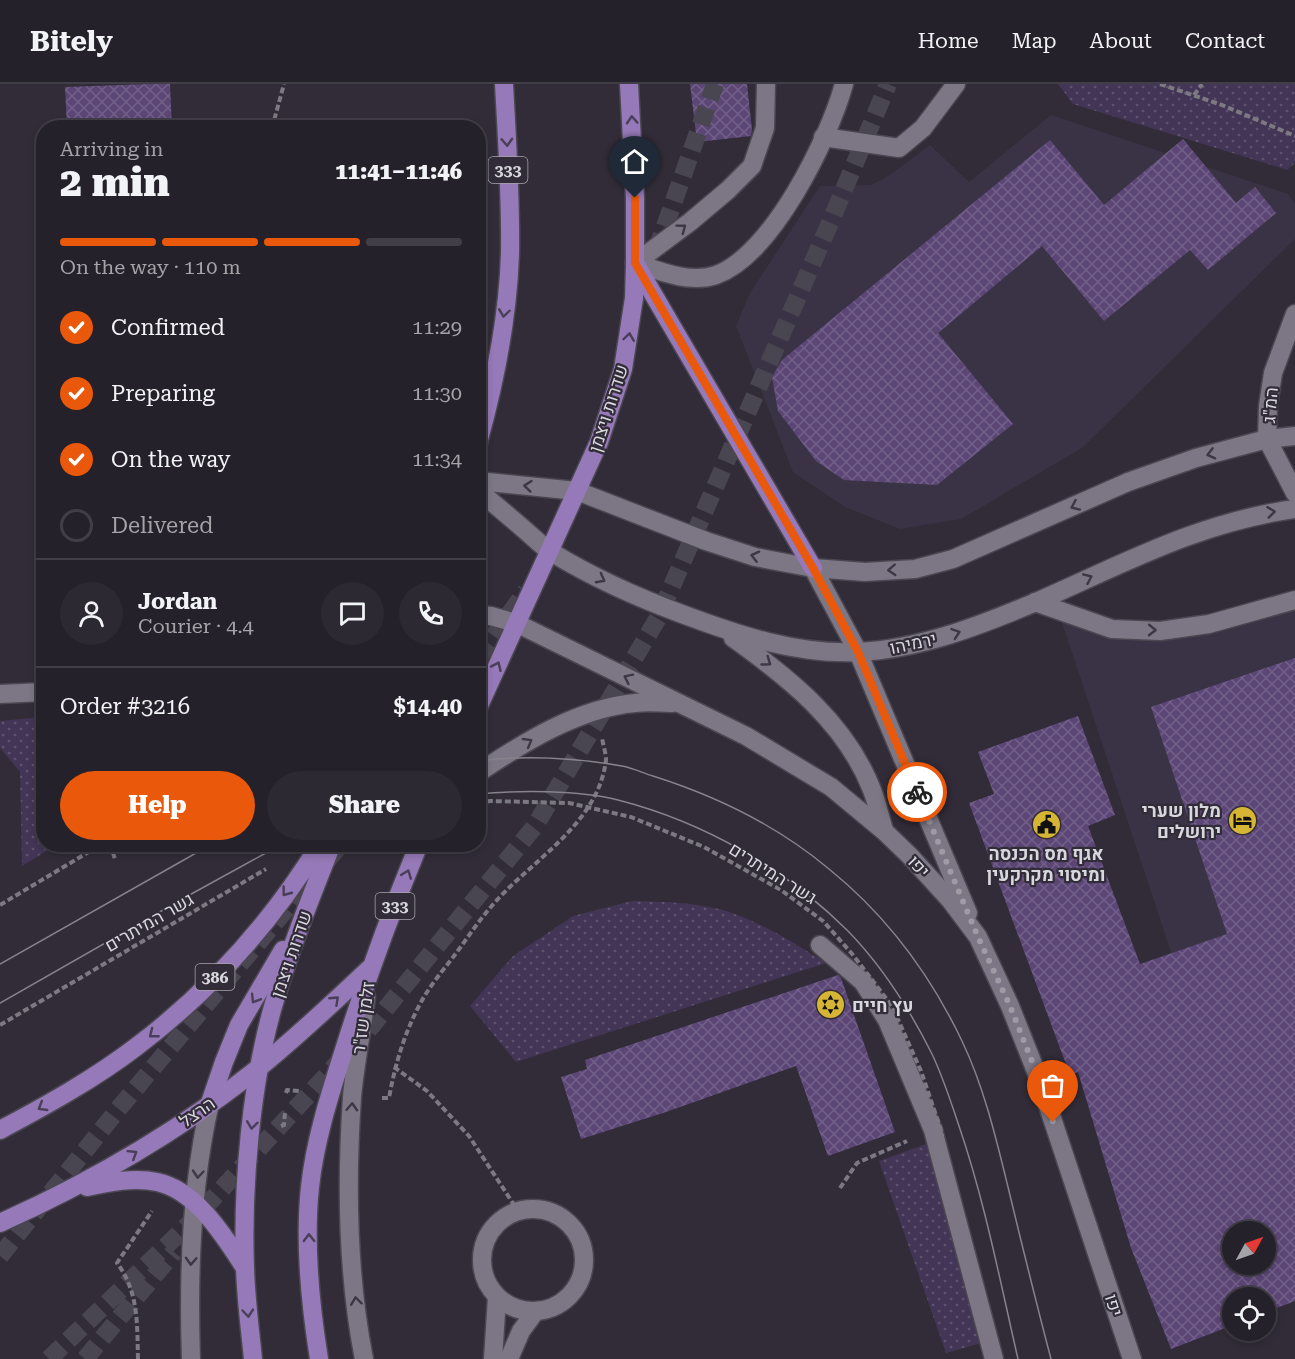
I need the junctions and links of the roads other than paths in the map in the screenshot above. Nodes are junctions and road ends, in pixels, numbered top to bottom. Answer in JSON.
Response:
{"nodes":[{"id":1,"x":504,"y":84,"type":"edge"},
{"id":2,"x":629,"y":84,"type":"edge"},
{"id":3,"x":766,"y":84,"type":"edge"},
{"id":4,"x":844,"y":84,"type":"edge"},
{"id":5,"x":956,"y":84,"type":"edge"},
{"id":6,"x":823,"y":137,"type":"junction"},
{"id":7,"x":635,"y":263,"type":"junction"},
{"id":8,"x":1295,"y":314,"type":"edge"},
{"id":9,"x":486,"y":407,"type":"edge"},
{"id":10,"x":1295,"y":436,"type":"edge"},
{"id":11,"x":1267,"y":439,"type":"junction"},
{"id":12,"x":486,"y":482,"type":"edge"},
{"id":13,"x":577,"y":491,"type":"junction"},
{"id":14,"x":1295,"y":493,"type":"edge"},
{"id":15,"x":486,"y":497,"type":"edge"},
{"id":16,"x":1295,"y":509,"type":"edge"},
{"id":17,"x":549,"y":551,"type":"junction"},
{"id":18,"x":813,"y":568,"type":"junction"},
{"id":19,"x":1295,"y":600,"type":"edge"},
{"id":20,"x":1035,"y":602,"type":"junction"},
{"id":21,"x":486,"y":616,"type":"edge"},
{"id":22,"x":516,"y":623,"type":"junction"},
{"id":23,"x":719,"y":628,"type":"junction"},
{"id":24,"x":858,"y":652,"type":"junction"},
{"id":25,"x":486,"y":690,"type":"edge"},
{"id":26,"x":36,"y":692,"type":"edge"},
{"id":27,"x":0,"y":694,"type":"edge"},
{"id":28,"x":680,"y":703,"type":"junction"},
{"id":29,"x":486,"y":768,"type":"edge"},
{"id":30,"x":884,"y":831,"type":"junction"},
{"id":31,"x":314,"y":852,"type":"edge"},
{"id":32,"x":329,"y":852,"type":"edge"},
{"id":33,"x":416,"y":852,"type":"edge"},
{"id":34,"x":305,"y":912,"type":"junction"},
{"id":35,"x":978,"y":937,"type":"junction"},
{"id":36,"x":820,"y":945,"type":"dead end"},
{"id":37,"x":370,"y":968,"type":"junction"},
{"id":38,"x":260,"y":1066,"type":"junction"},
{"id":39,"x":210,"y":1103,"type":"junction"},
{"id":40,"x":0,"y":1130,"type":"edge"},
{"id":41,"x":64,"y":1194,"type":"junction"},
{"id":42,"x":196,"y":1203,"type":"junction"},
{"id":43,"x":0,"y":1223,"type":"edge"},
{"id":44,"x":245,"y":1268,"type":"junction"},
{"id":45,"x":497,"y":1297,"type":"junction"},
{"id":46,"x":535,"y":1312,"type":"junction"},
{"id":47,"x":191,"y":1359,"type":"edge"},
{"id":48,"x":253,"y":1359,"type":"edge"},
{"id":49,"x":318,"y":1359,"type":"edge"},
{"id":50,"x":364,"y":1359,"type":"edge"},
{"id":51,"x":493,"y":1359,"type":"edge"},
{"id":52,"x":509,"y":1359,"type":"edge"},
{"id":53,"x":994,"y":1359,"type":"edge"},
{"id":54,"x":1132,"y":1359,"type":"edge"}],
"edges":[{"from":1,"to":9,"type":"main road","number":"333","one_way":true},
{"from":7,"to":2,"type":"main road","name":"שדרות ויצמן","one_way":true},
{"from":7,"to":3,"type":"street","one_way":true},
{"from":4,"to":6,"type":"street"},
{"from":5,"to":6,"type":"street"},
{"from":6,"to":7,"type":"street"},
{"from":13,"to":7,"type":"main road","name":"שדרות ויצמן","one_way":true},
{"from":7,"to":18,"type":"main road"},
{"from":8,"to":11,"type":"street","name":"המ\"ג"},
{"from":10,"to":11,"type":"street"},
{"from":11,"to":14,"type":"street","name":"המ\"ג"},
{"from":11,"to":18,"type":"street","one_way":true},
{"from":13,"to":12,"type":"street","one_way":true},
{"from":13,"to":17,"type":"main road","name":"שדרות ויצמן"},
{"from":18,"to":13,"type":"street","one_way":true},
{"from":15,"to":17,"type":"street","name":"ירמיהו"},
{"from":20,"to":16,"type":"street","name":"ירמיהו","one_way":true},
{"from":17,"to":22,"type":"main road","name":"שדרות ויצמן"},
{"from":17,"to":23,"type":"street","name":"ירמיהו","one_way":true},
{"from":18,"to":24,"type":"street"},
{"from":20,"to":19,"type":"street","one_way":true},
{"from":24,"to":20,"type":"street","name":"ירמיהו","one_way":true},
{"from":21,"to":22,"type":"street","name":"יפו"},
{"from":25,"to":22,"type":"main road","name":"שדרות ויצמן","one_way":true},
{"from":28,"to":22,"type":"street","name":"יפו","one_way":true},
{"from":23,"to":24,"type":"street","name":"ירמיהו"},
{"from":23,"to":30,"type":"street","one_way":true},
{"from":24,"to":35,"type":"street"},
{"from":26,"to":27,"type":"street"},
{"from":29,"to":28,"type":"street","name":"יפו","one_way":true},
{"from":28,"to":30,"type":"street","name":"יפו"},
{"from":30,"to":35,"type":"street","name":"יפו"},
{"from":31,"to":40,"type":"main road","number":"386","one_way":true},
{"from":32,"to":34,"type":"main road","name":"שדרות ויצמן"},
{"from":37,"to":33,"type":"main road","number":"333","one_way":true},
{"from":34,"to":38,"type":"main road","name":"שדרות ויצמן"},
{"from":34,"to":39,"type":"main road","one_way":true},
{"from":35,"to":54,"type":"street","name":"יפו"},
{"from":36,"to":53,"type":"street"},
{"from":38,"to":37,"type":"main road","name":"הרצל","one_way":true},
{"from":49,"to":37,"type":"main road","name":"זלמן שז\"ר","one_way":true},
{"from":50,"to":37,"type":"street","name":"זלמן שז\"ר","one_way":true},
{"from":38,"to":39,"type":"main road","name":"הרצל"},
{"from":38,"to":44,"type":"main road","one_way":true},
{"from":41,"to":39,"type":"main road","name":"הרצל","one_way":true},
{"from":39,"to":42,"type":"street","one_way":true},
{"from":41,"to":42,"type":"main road"},
{"from":41,"to":43,"type":"main road","name":"הרצל"},
{"from":42,"to":44,"type":"main road"},
{"from":42,"to":47,"type":"street","one_way":true},
{"from":44,"to":48,"type":"main road","one_way":true},
{"from":45,"to":46,"type":"street"},
{"from":45,"to":46,"type":"street"},
{"from":45,"to":51,"type":"street"},
{"from":46,"to":52,"type":"street"}]}
